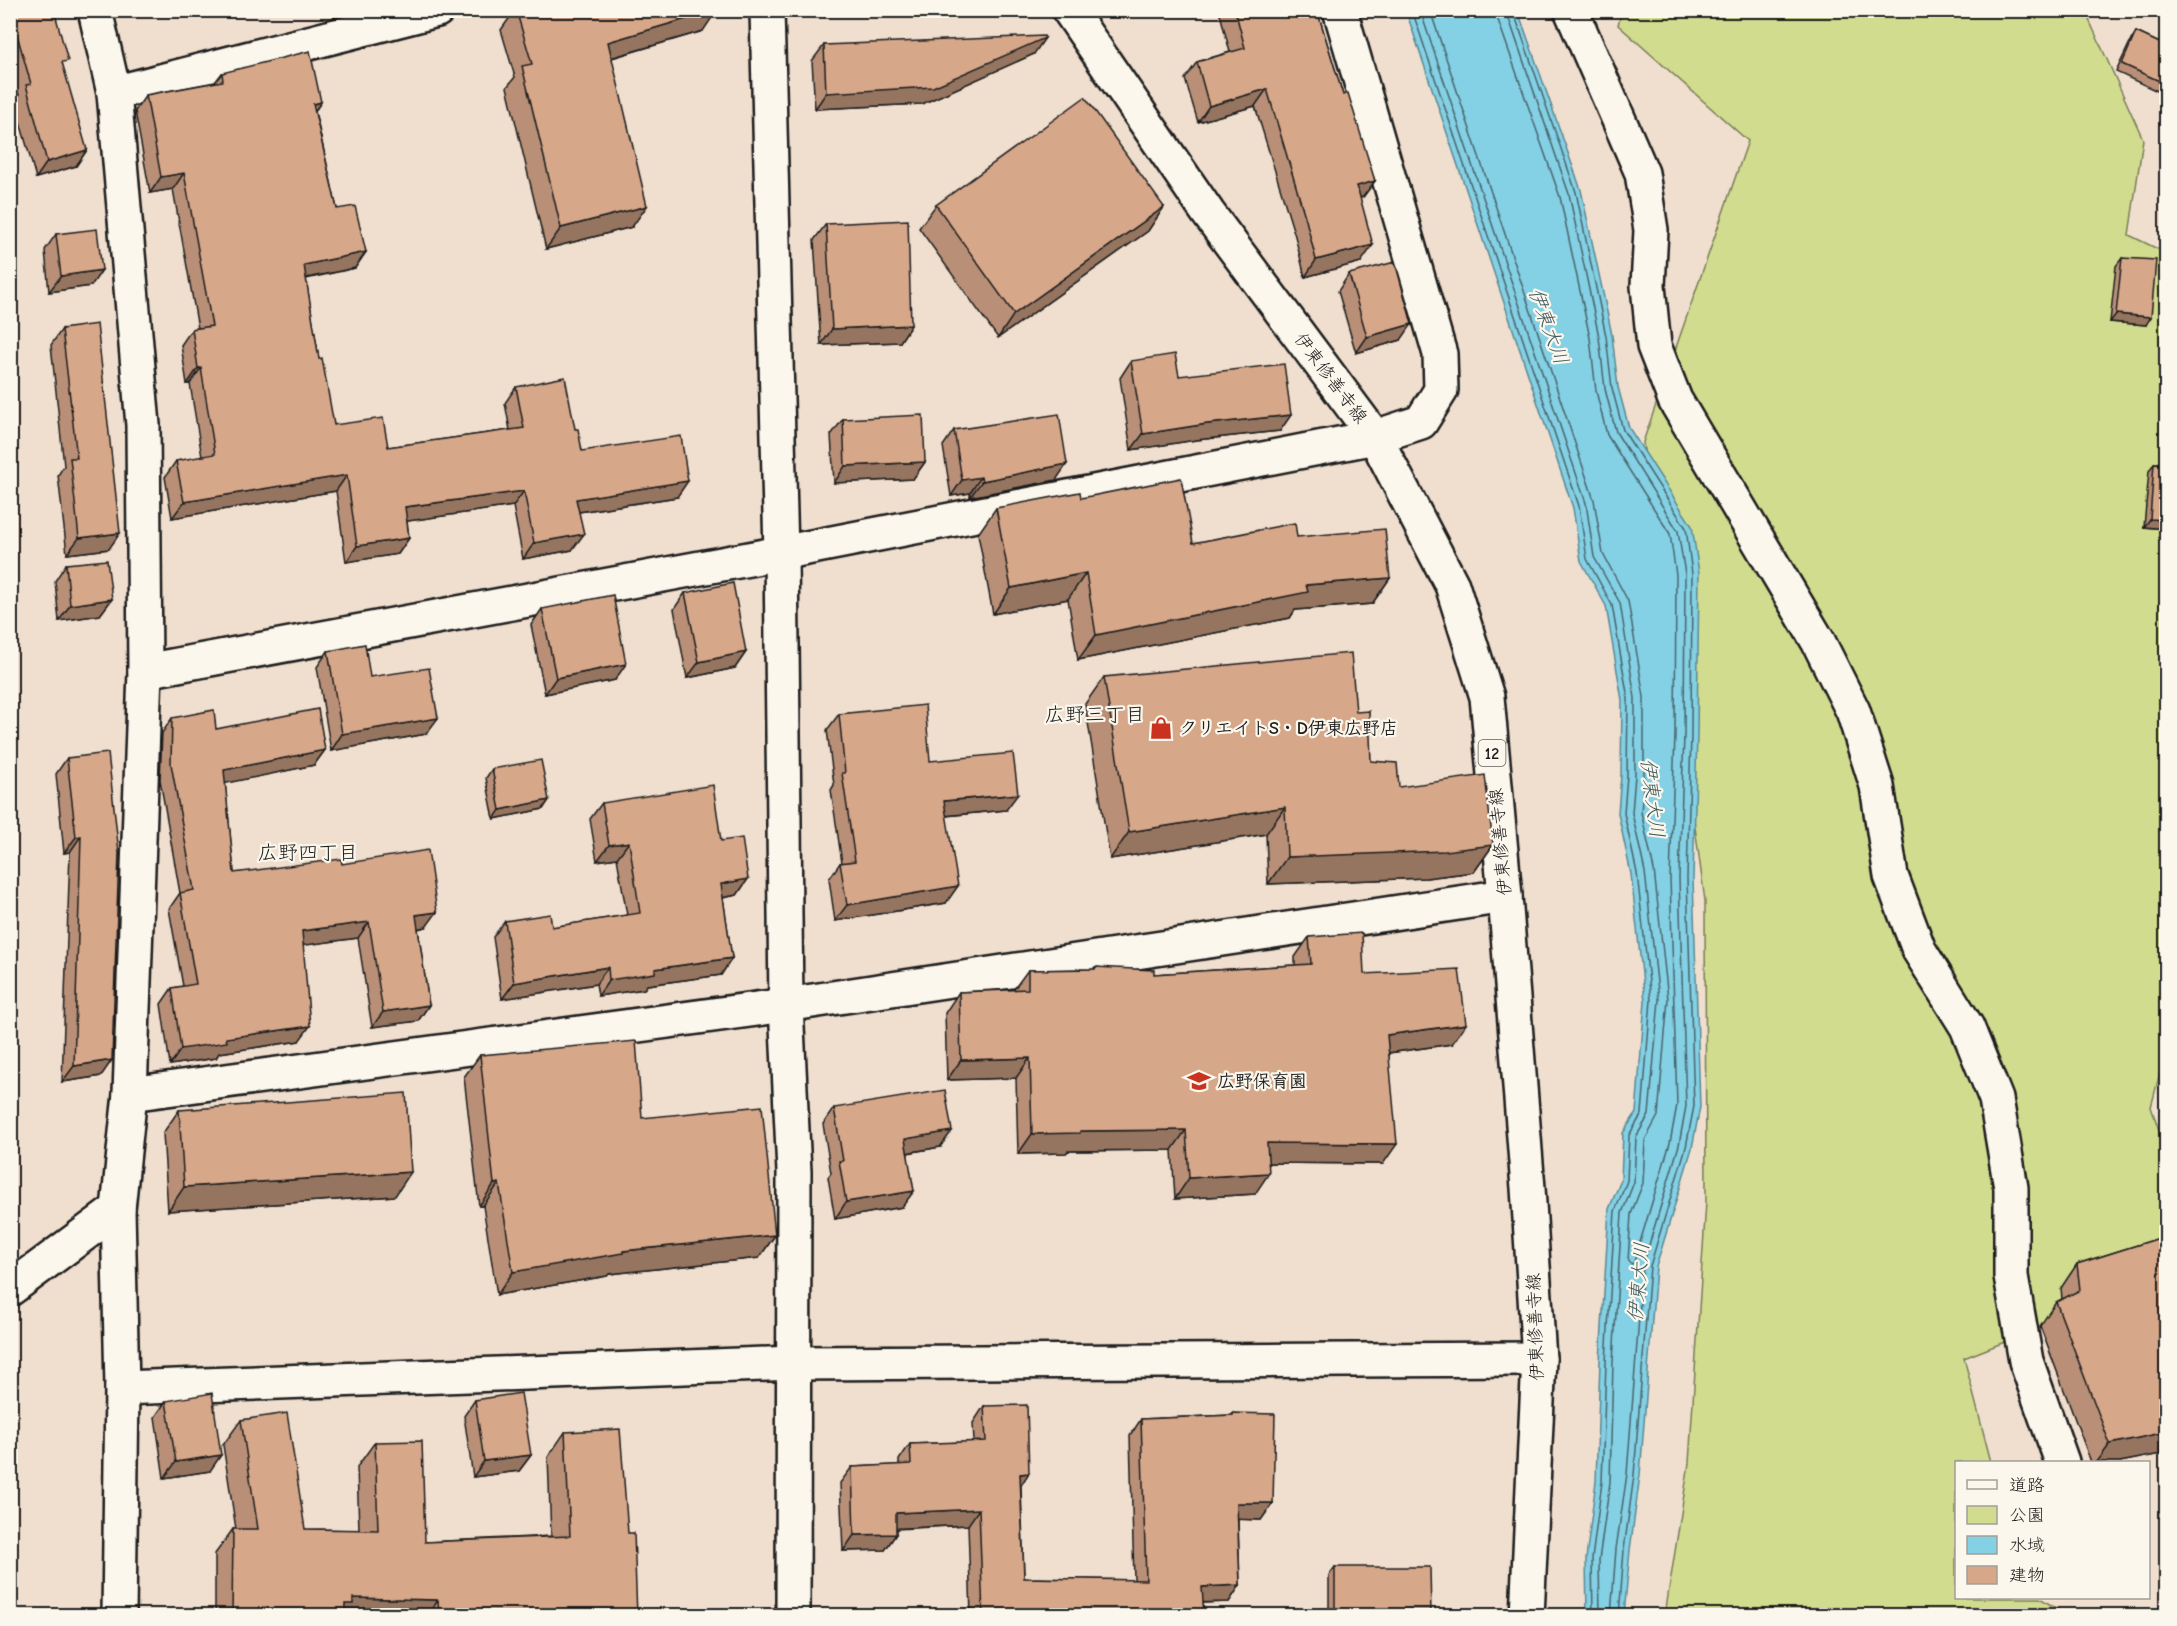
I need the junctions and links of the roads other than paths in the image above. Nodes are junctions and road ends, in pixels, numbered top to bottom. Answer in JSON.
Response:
{"nodes":[{"id":1,"x":95,"y":10,"type":"edge"},
{"id":2,"x":437,"y":10,"type":"edge"},
{"id":3,"x":767,"y":10,"type":"edge"},
{"id":4,"x":1069,"y":10,"type":"edge"},
{"id":5,"x":1340,"y":10,"type":"edge"},
{"id":6,"x":1570,"y":10,"type":"edge"},
{"id":7,"x":114,"y":93,"type":"junction"},
{"id":8,"x":1375,"y":437,"type":"junction"},
{"id":9,"x":781,"y":553,"type":"junction"},
{"id":10,"x":145,"y":671,"type":"junction"},
{"id":11,"x":1505,"y":896,"type":"junction"},
{"id":12,"x":786,"y":1005,"type":"junction"},
{"id":13,"x":130,"y":1094,"type":"junction"},
{"id":14,"x":118,"y":1209,"type":"junction"},
{"id":15,"x":10,"y":1289,"type":"edge"},
{"id":16,"x":1539,"y":1359,"type":"junction"},
{"id":17,"x":794,"y":1363,"type":"junction"},
{"id":18,"x":122,"y":1388,"type":"junction"},
{"id":19,"x":2062,"y":1461,"type":"edge"},
{"id":20,"x":119,"y":1616,"type":"edge"},
{"id":21,"x":793,"y":1616,"type":"edge"},
{"id":22,"x":1527,"y":1616,"type":"edge"}],
"edges":[{"from":1,"to":7,"type":"street"},
{"from":2,"to":7,"type":"street"},
{"from":3,"to":9,"type":"street"},
{"from":4,"to":8,"type":"street","name":"伊東修善寺線","number":"12"},
{"from":5,"to":8,"type":"street"},
{"from":6,"to":19,"type":"street"},
{"from":7,"to":10,"type":"street"},
{"from":8,"to":9,"type":"street"},
{"from":8,"to":11,"type":"street","name":"伊東修善寺線","number":"12"},
{"from":9,"to":10,"type":"street"},
{"from":9,"to":12,"type":"street"},
{"from":10,"to":13,"type":"street"},
{"from":11,"to":12,"type":"street"},
{"from":11,"to":16,"type":"street","name":"伊東修善寺線","number":"12"},
{"from":12,"to":13,"type":"street"},
{"from":12,"to":17,"type":"street"},
{"from":13,"to":14,"type":"street"},
{"from":14,"to":15,"type":"street"},
{"from":14,"to":18,"type":"street"},
{"from":16,"to":17,"type":"street"},
{"from":16,"to":22,"type":"street","name":"伊東修善寺線","number":"12"},
{"from":17,"to":18,"type":"street"},
{"from":17,"to":21,"type":"street"},
{"from":18,"to":20,"type":"street"}]}
